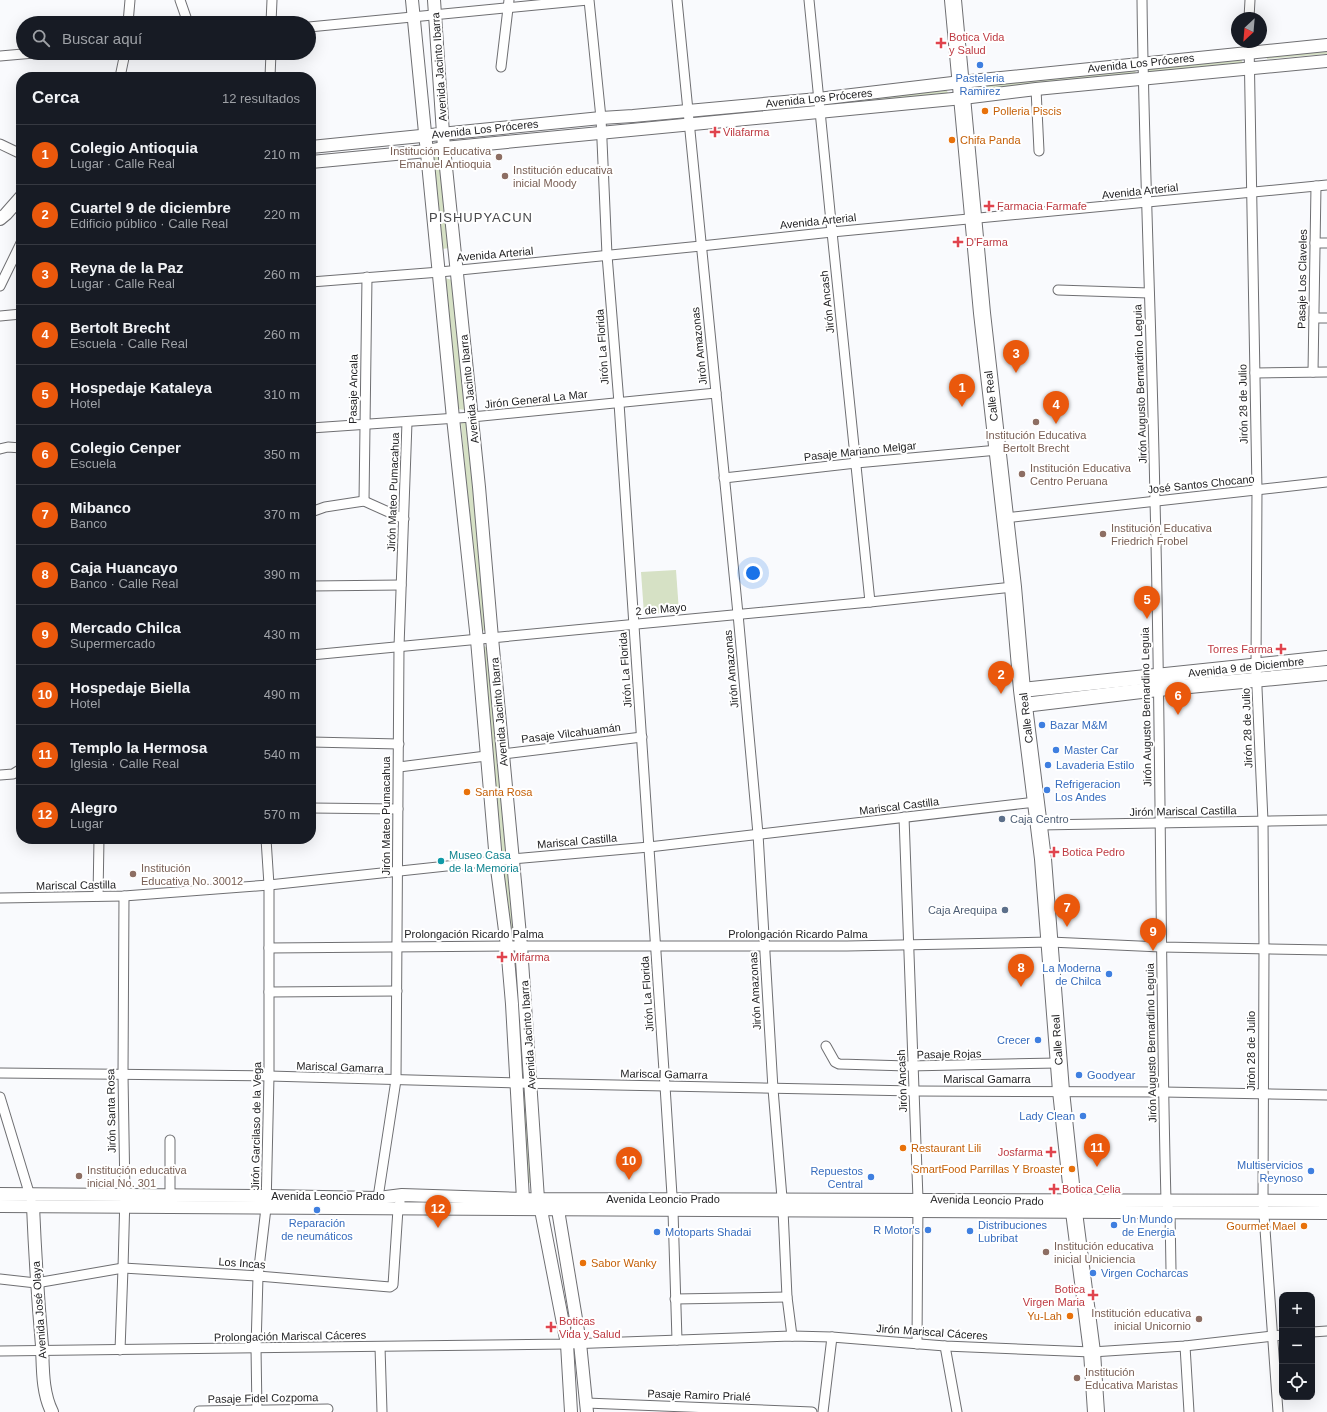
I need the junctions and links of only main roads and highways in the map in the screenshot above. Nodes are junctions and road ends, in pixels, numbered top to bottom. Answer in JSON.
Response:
{"nodes":[{"id":1,"x":953,"y":0,"type":"edge"},
{"id":2,"x":1327,"y":658,"type":"edge"},
{"id":3,"x":1257,"y":673,"type":"junction"},
{"id":4,"x":1327,"y":673,"type":"edge"},
{"id":5,"x":1023,"y":697,"type":"junction"},
{"id":6,"x":1096,"y":1412,"type":"edge"}],
"edges":[{"from":1,"to":5,"type":"highway","name":"Calle Real"},
{"from":2,"to":3,"type":"main road","name":"Avenida 9 de Diciembre"},
{"from":3,"to":4,"type":"main road","name":"Avenida 9 de Diciembre"},
{"from":3,"to":5,"type":"main road","name":"Avenida 9 de Diciembre"},
{"from":5,"to":6,"type":"highway","name":"Calle Real"}]}
